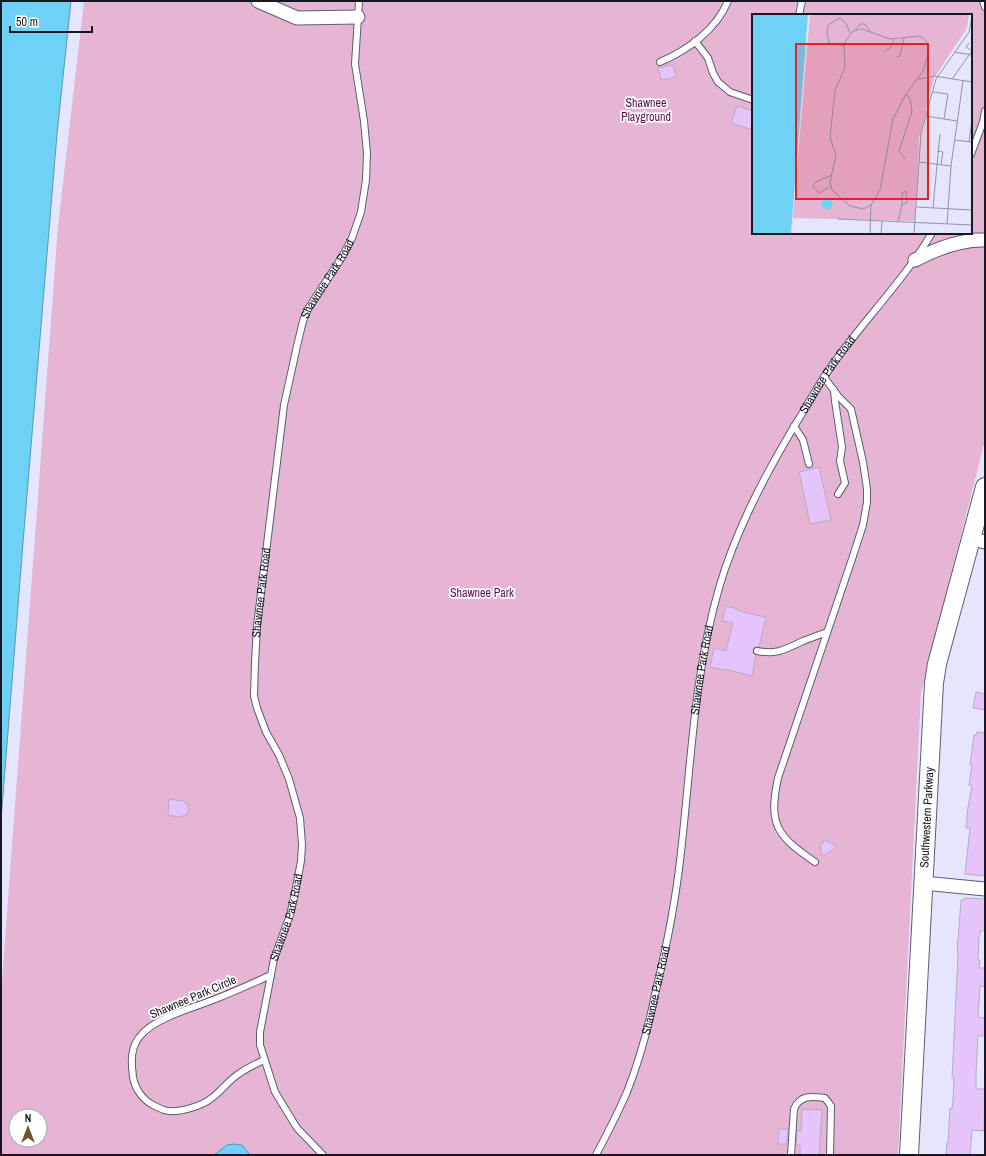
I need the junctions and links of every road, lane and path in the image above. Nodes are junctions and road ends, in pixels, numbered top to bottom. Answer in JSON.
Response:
{"nodes":[{"id":1,"x":258,"y":1,"type":"edge"},
{"id":2,"x":359,"y":1,"type":"edge"},
{"id":3,"x":728,"y":1,"type":"edge"},
{"id":4,"x":802,"y":1,"type":"edge"},
{"id":5,"x":983,"y":1,"type":"edge"},
{"id":6,"x":985,"y":7,"type":"edge"},
{"id":7,"x":799,"y":14,"type":"edge"},
{"id":8,"x":358,"y":17,"type":"junction"},
{"id":9,"x":695,"y":42,"type":"junction"},
{"id":10,"x":660,"y":62,"type":"dead end"},
{"id":11,"x":752,"y":100,"type":"edge"},
{"id":12,"x":985,"y":111,"type":"edge"},
{"id":13,"x":972,"y":151,"type":"edge"},
{"id":14,"x":931,"y":234,"type":"edge"},
{"id":15,"x":967,"y":234,"type":"edge"},
{"id":16,"x":984,"y":240,"type":"edge"},
{"id":17,"x":915,"y":260,"type":"junction"},
{"id":18,"x":824,"y":377,"type":"junction"},
{"id":19,"x":834,"y":390,"type":"junction"},
{"id":20,"x":794,"y":426,"type":"junction"},
{"id":21,"x":809,"y":464,"type":"dead end"},
{"id":22,"x":985,"y":487,"type":"edge"},
{"id":23,"x":838,"y":494,"type":"dead end"},
{"id":24,"x":978,"y":540,"type":"edge"},
{"id":25,"x":827,"y":632,"type":"junction"},
{"id":26,"x":757,"y":651,"type":"dead end"},
{"id":27,"x":815,"y":862,"type":"dead end"},
{"id":28,"x":923,"y":882,"type":"junction"},
{"id":29,"x":985,"y":889,"type":"edge"},
{"id":30,"x":270,"y":975,"type":"junction"},
{"id":31,"x":264,"y":1060,"type":"junction"},
{"id":32,"x":323,"y":1155,"type":"edge"},
{"id":33,"x":596,"y":1155,"type":"edge"},
{"id":34,"x":791,"y":1155,"type":"edge"},
{"id":35,"x":830,"y":1155,"type":"edge"},
{"id":36,"x":909,"y":1155,"type":"edge"}],
"edges":[{"from":1,"to":8,"type":"street"},
{"from":2,"to":8,"type":"lane","name":"Shawnee Park Road"},
{"from":3,"to":9,"type":"lane"},
{"from":4,"to":7,"type":"lane"},
{"from":5,"to":6,"type":"lane"},
{"from":8,"to":30,"type":"lane","name":"Shawnee Park Road"},
{"from":9,"to":10,"type":"lane"},
{"from":9,"to":11,"type":"lane"},
{"from":12,"to":13,"type":"lane"},
{"from":14,"to":17,"type":"lane","name":"Shawnee Park Road"},
{"from":15,"to":16,"type":"street"},
{"from":16,"to":17,"type":"street"},
{"from":17,"to":18,"type":"lane","name":"Shawnee Park Road"},
{"from":18,"to":19,"type":"lane"},
{"from":18,"to":20,"type":"lane","name":"Shawnee Park Road"},
{"from":19,"to":23,"type":"lane"},
{"from":19,"to":25,"type":"lane"},
{"from":20,"to":21,"type":"lane"},
{"from":20,"to":33,"type":"lane","name":"Shawnee Park Road"},
{"from":22,"to":24,"type":"street","name":"Southwestern Parkway"},
{"from":24,"to":28,"type":"street","name":"Southwestern Parkway"},
{"from":25,"to":26,"type":"lane"},
{"from":25,"to":27,"type":"lane"},
{"from":28,"to":29,"type":"street"},
{"from":28,"to":36,"type":"street","name":"Southwestern Parkway"},
{"from":30,"to":31,"type":"lane","name":"Shawnee Park Road"},
{"from":30,"to":31,"type":"lane","name":"Shawnee Park Circle"},
{"from":31,"to":32,"type":"lane","name":"Shawnee Park Road"},
{"from":34,"to":35,"type":"lane"}]}
